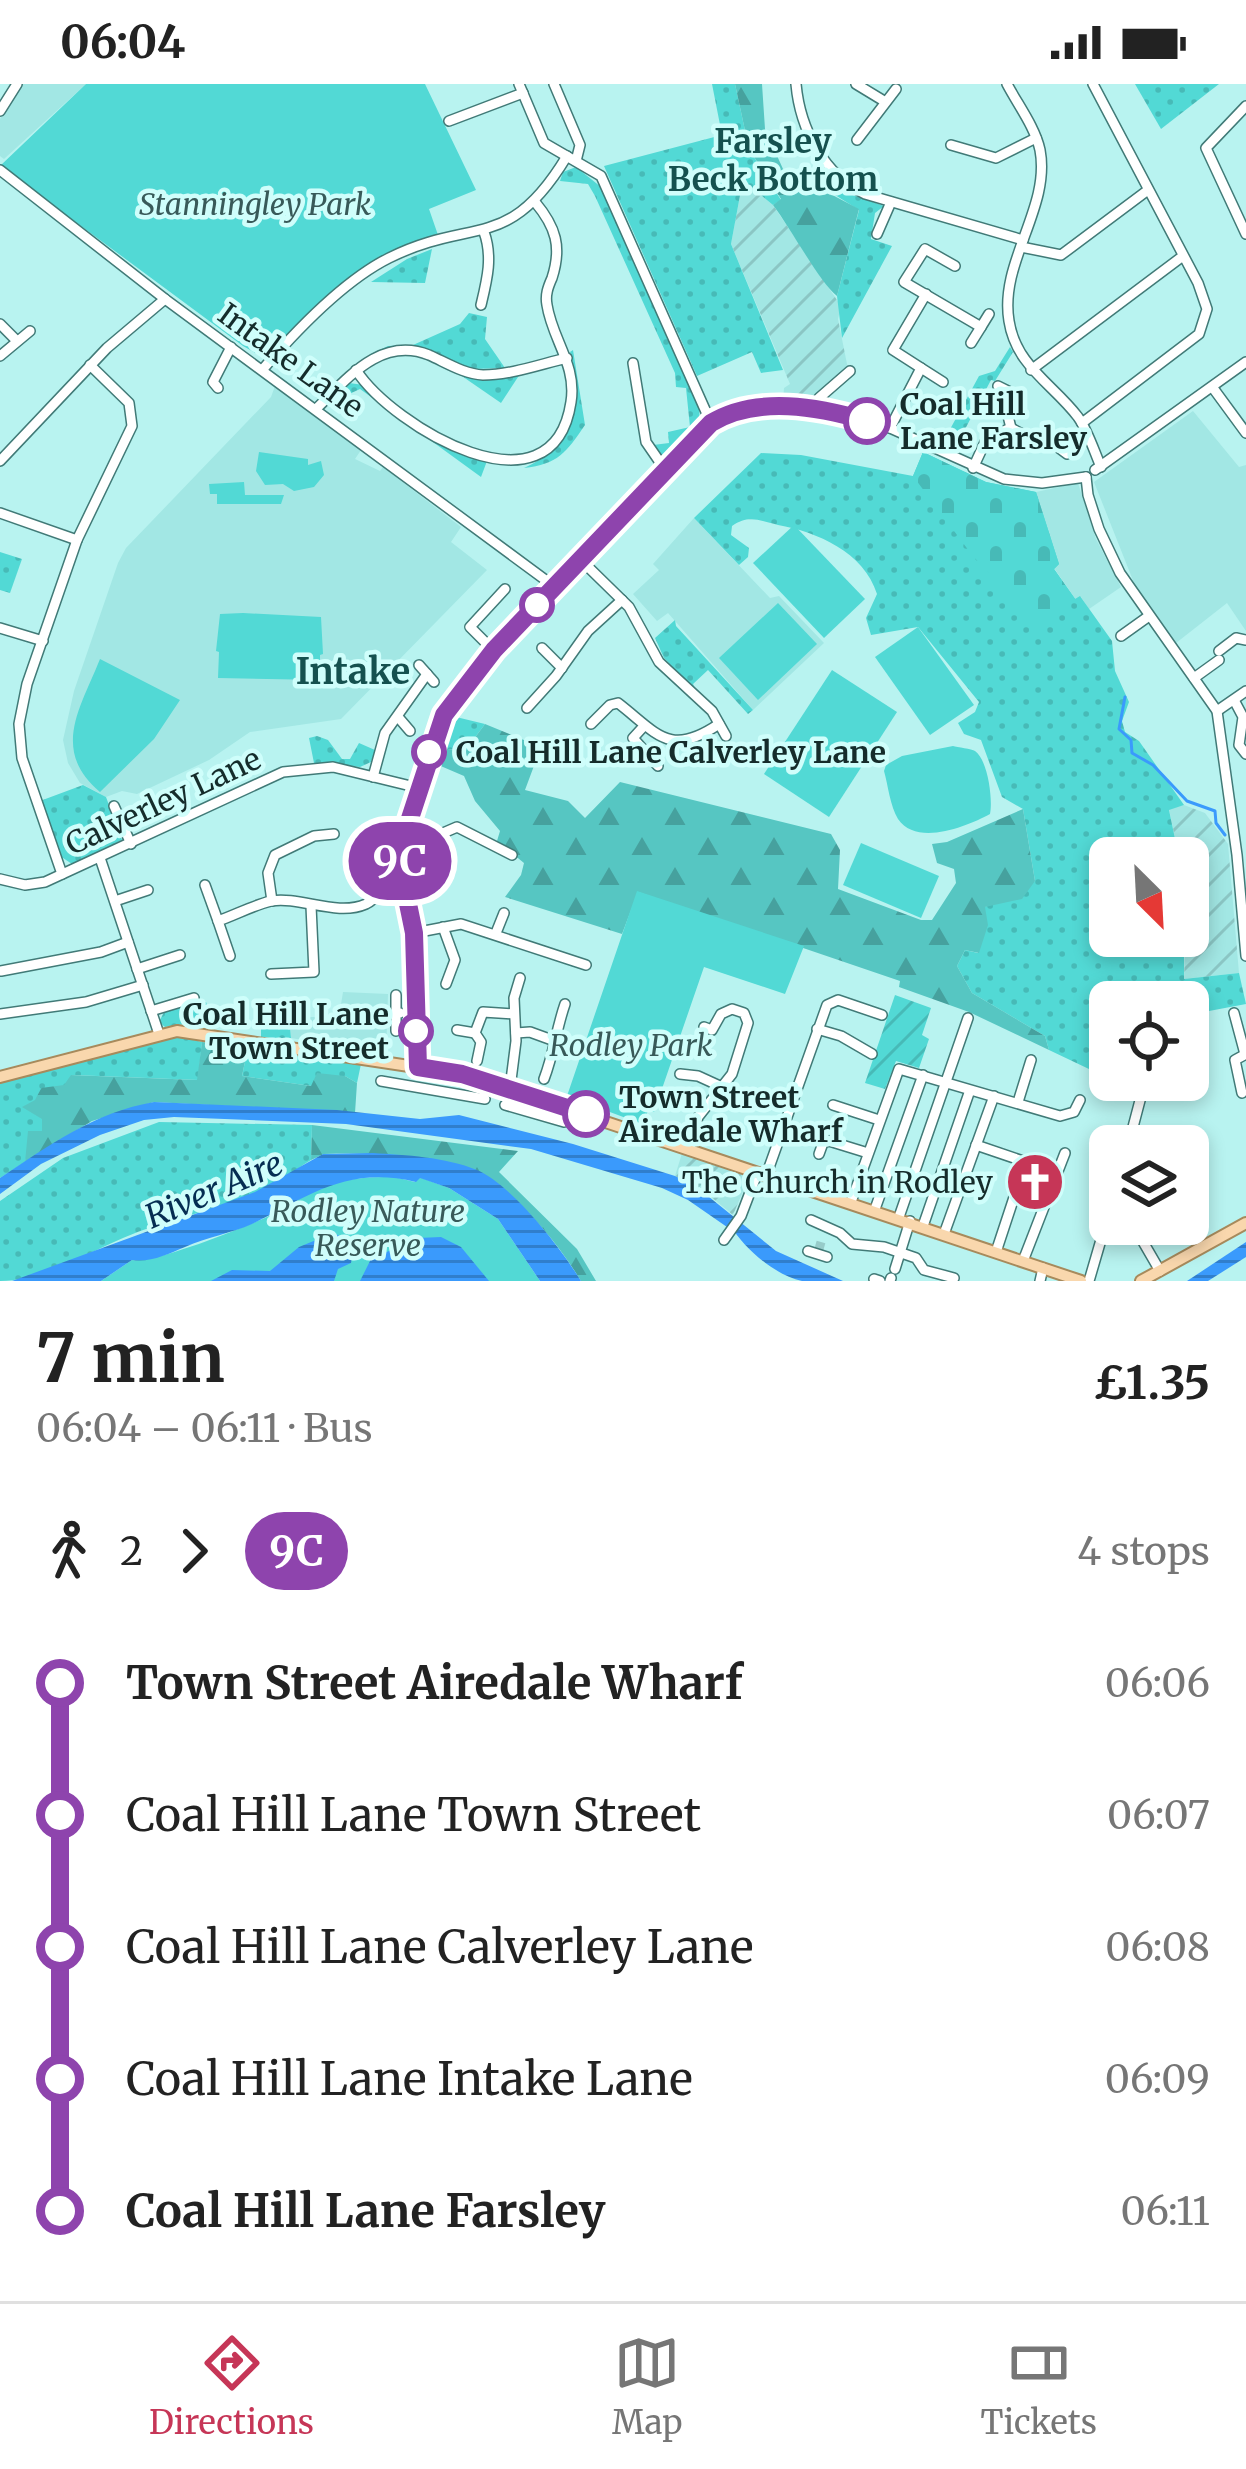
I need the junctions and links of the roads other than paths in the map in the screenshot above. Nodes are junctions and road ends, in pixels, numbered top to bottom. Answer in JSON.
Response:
{"nodes":[{"id":1,"x":17,"y":84,"type":"edge"},
{"id":2,"x":554,"y":84,"type":"edge"},
{"id":3,"x":796,"y":84,"type":"edge"},
{"id":4,"x":856,"y":84,"type":"edge"},
{"id":5,"x":1007,"y":84,"type":"edge"},
{"id":6,"x":1093,"y":84,"type":"edge"},
{"id":7,"x":521,"y":89,"type":"edge"},
{"id":8,"x":896,"y":89,"type":"dead end"},
{"id":9,"x":884,"y":101,"type":"junction"},
{"id":10,"x":1246,"y":106,"type":"edge"},
{"id":11,"x":0,"y":111,"type":"edge"},
{"id":12,"x":449,"y":121,"type":"dead end"},
{"id":13,"x":1036,"y":138,"type":"junction"},
{"id":14,"x":857,"y":140,"type":"dead end"},
{"id":15,"x":951,"y":145,"type":"dead end"},
{"id":16,"x":571,"y":158,"type":"junction"},
{"id":17,"x":0,"y":170,"type":"edge"},
{"id":18,"x":1148,"y":190,"type":"junction"},
{"id":19,"x":1246,"y":196,"type":"edge"},
{"id":20,"x":536,"y":202,"type":"junction"},
{"id":21,"x":891,"y":202,"type":"junction"},
{"id":22,"x":1234,"y":208,"type":"junction"},
{"id":23,"x":484,"y":232,"type":"junction"},
{"id":24,"x":877,"y":234,"type":"dead end"},
{"id":25,"x":1246,"y":234,"type":"edge"},
{"id":26,"x":1022,"y":244,"type":"junction"},
{"id":27,"x":1184,"y":256,"type":"junction"},
{"id":28,"x":955,"y":266,"type":"dead end"},
{"id":29,"x":926,"y":295,"type":"junction"},
{"id":30,"x":165,"y":298,"type":"junction"},
{"id":31,"x":482,"y":305,"type":"dead end"},
{"id":32,"x":989,"y":314,"type":"dead end"},
{"id":33,"x":0,"y":324,"type":"edge"},
{"id":34,"x":981,"y":327,"type":"junction"},
{"id":35,"x":30,"y":331,"type":"dead end"},
{"id":36,"x":16,"y":340,"type":"junction"},
{"id":37,"x":971,"y":343,"type":"dead end"},
{"id":38,"x":231,"y":347,"type":"junction"},
{"id":39,"x":0,"y":356,"type":"edge"},
{"id":40,"x":567,"y":358,"type":"junction"},
{"id":41,"x":1246,"y":362,"type":"edge"},
{"id":42,"x":633,"y":363,"type":"dead end"},
{"id":43,"x":90,"y":365,"type":"junction"},
{"id":44,"x":921,"y":368,"type":"junction"},
{"id":45,"x":263,"y":369,"type":"junction"},
{"id":46,"x":356,"y":370,"type":"junction"},
{"id":47,"x":1031,"y":370,"type":"junction"},
{"id":48,"x":850,"y":371,"type":"dead end"},
{"id":49,"x":944,"y":382,"type":"dead end"},
{"id":50,"x":218,"y":388,"type":"dead end"},
{"id":51,"x":1213,"y":388,"type":"junction"},
{"id":52,"x":999,"y":401,"type":"dead end"},
{"id":53,"x":316,"y":408,"type":"junction"},
{"id":54,"x":818,"y":410,"type":"junction"},
{"id":55,"x":711,"y":423,"type":"junction"},
{"id":56,"x":1082,"y":424,"type":"junction"},
{"id":57,"x":890,"y":428,"type":"junction"},
{"id":58,"x":1011,"y":428,"type":"junction"},
{"id":59,"x":1243,"y":428,"type":"edge"},
{"id":60,"x":1228,"y":432,"type":"dead end"},
{"id":61,"x":1067,"y":454,"type":"dead end"},
{"id":62,"x":0,"y":461,"type":"edge"},
{"id":63,"x":1101,"y":467,"type":"junction"},
{"id":64,"x":973,"y":468,"type":"junction"},
{"id":65,"x":666,"y":471,"type":"junction"},
{"id":66,"x":1087,"y":477,"type":"junction"},
{"id":67,"x":0,"y":513,"type":"edge"},
{"id":68,"x":77,"y":540,"type":"junction"},
{"id":69,"x":582,"y":561,"type":"junction"},
{"id":70,"x":555,"y":586,"type":"junction"},
{"id":71,"x":505,"y":589,"type":"dead end"},
{"id":72,"x":622,"y":600,"type":"junction"},
{"id":73,"x":1149,"y":616,"type":"junction"},
{"id":74,"x":0,"y":628,"type":"edge"},
{"id":75,"x":1121,"y":636,"type":"dead end"},
{"id":76,"x":1246,"y":640,"type":"edge"},
{"id":77,"x":43,"y":641,"type":"junction"},
{"id":78,"x":542,"y":648,"type":"dead end"},
{"id":79,"x":494,"y":650,"type":"junction"},
{"id":80,"x":562,"y":668,"type":"junction"},
{"id":81,"x":426,"y":674,"type":"dead end"},
{"id":82,"x":1194,"y":678,"type":"junction"},
{"id":83,"x":1246,"y":691,"type":"edge"},
{"id":84,"x":1234,"y":700,"type":"junction"},
{"id":85,"x":527,"y":708,"type":"dead end"},
{"id":86,"x":1216,"y":711,"type":"junction"},
{"id":87,"x":398,"y":717,"type":"junction"},
{"id":88,"x":591,"y":724,"type":"dead end"},
{"id":89,"x":719,"y":724,"type":"junction"},
{"id":90,"x":644,"y":726,"type":"junction"},
{"id":91,"x":410,"y":731,"type":"dead end"},
{"id":92,"x":726,"y":736,"type":"dead end"},
{"id":93,"x":1246,"y":754,"type":"edge"},
{"id":94,"x":658,"y":766,"type":"dead end"},
{"id":95,"x":373,"y":777,"type":"junction"},
{"id":96,"x":418,"y":788,"type":"junction"},
{"id":97,"x":114,"y":806,"type":"dead end"},
{"id":98,"x":405,"y":833,"type":"junction"},
{"id":99,"x":334,"y":834,"type":"dead end"},
{"id":100,"x":131,"y":844,"type":"junction"},
{"id":101,"x":512,"y":855,"type":"dead end"},
{"id":102,"x":100,"y":858,"type":"junction"},
{"id":103,"x":62,"y":874,"type":"junction"},
{"id":104,"x":403,"y":878,"type":"junction"},
{"id":105,"x":5,"y":881,"type":"edge"},
{"id":106,"x":206,"y":885,"type":"dead end"},
{"id":107,"x":148,"y":890,"type":"dead end"},
{"id":108,"x":0,"y":891,"type":"edge"},
{"id":109,"x":272,"y":901,"type":"junction"},
{"id":110,"x":115,"y":902,"type":"junction"},
{"id":111,"x":311,"y":906,"type":"junction"},
{"id":112,"x":504,"y":913,"type":"dead end"},
{"id":113,"x":218,"y":921,"type":"junction"},
{"id":114,"x":443,"y":927,"type":"junction"},
{"id":115,"x":414,"y":933,"type":"junction"},
{"id":116,"x":496,"y":933,"type":"junction"},
{"id":117,"x":128,"y":942,"type":"junction"},
{"id":118,"x":180,"y":955,"type":"dead end"},
{"id":119,"x":230,"y":956,"type":"dead end"},
{"id":120,"x":1246,"y":956,"type":"edge"},
{"id":121,"x":586,"y":965,"type":"dead end"},
{"id":122,"x":1,"y":970,"type":"edge"},
{"id":123,"x":137,"y":970,"type":"junction"},
{"id":124,"x":271,"y":974,"type":"dead end"},
{"id":125,"x":520,"y":978,"type":"dead end"},
{"id":126,"x":446,"y":984,"type":"dead end"},
{"id":127,"x":143,"y":985,"type":"junction"},
{"id":128,"x":396,"y":995,"type":"dead end"},
{"id":129,"x":194,"y":998,"type":"dead end"},
{"id":130,"x":566,"y":1004,"type":"dead end"},
{"id":131,"x":151,"y":1011,"type":"junction"},
{"id":132,"x":405,"y":1013,"type":"junction"},
{"id":133,"x":1234,"y":1013,"type":"dead end"},
{"id":134,"x":0,"y":1014,"type":"edge"},
{"id":135,"x":514,"y":1014,"type":"junction"},
{"id":136,"x":876,"y":1016,"type":"dead end"},
{"id":137,"x":968,"y":1018,"type":"dead end"},
{"id":138,"x":704,"y":1027,"type":"dead end"},
{"id":139,"x":817,"y":1029,"type":"junction"},
{"id":140,"x":457,"y":1030,"type":"dead end"},
{"id":141,"x":397,"y":1031,"type":"dead end"},
{"id":142,"x":475,"y":1033,"type":"junction"},
{"id":143,"x":516,"y":1033,"type":"junction"},
{"id":144,"x":159,"y":1034,"type":"junction"},
{"id":145,"x":552,"y":1040,"type":"junction"},
{"id":146,"x":867,"y":1054,"type":"dead end"},
{"id":147,"x":1245,"y":1054,"type":"edge"},
{"id":148,"x":1031,"y":1060,"type":"dead end"},
{"id":149,"x":477,"y":1061,"type":"dead end"},
{"id":150,"x":418,"y":1067,"type":"junction"},
{"id":151,"x":462,"y":1074,"type":"junction"},
{"id":152,"x":680,"y":1074,"type":"dead end"},
{"id":153,"x":923,"y":1076,"type":"junction"},
{"id":154,"x":0,"y":1077,"type":"edge"},
{"id":155,"x":544,"y":1079,"type":"dead end"},
{"id":156,"x":381,"y":1081,"type":"dead end"},
{"id":157,"x":945,"y":1084,"type":"junction"},
{"id":158,"x":722,"y":1087,"type":"junction"},
{"id":159,"x":510,"y":1088,"type":"junction"},
{"id":160,"x":969,"y":1093,"type":"junction"},
{"id":161,"x":458,"y":1094,"type":"junction"},
{"id":162,"x":1242,"y":1094,"type":"dead end"},
{"id":163,"x":994,"y":1096,"type":"junction"},
{"id":164,"x":485,"y":1099,"type":"dead end"},
{"id":165,"x":546,"y":1100,"type":"junction"},
{"id":166,"x":1080,"y":1100,"type":"dead end"},
{"id":167,"x":1018,"y":1102,"type":"junction"},
{"id":168,"x":505,"y":1105,"type":"dead end"},
{"id":169,"x":833,"y":1105,"type":"dead end"},
{"id":170,"x":542,"y":1118,"type":"junction"},
{"id":171,"x":879,"y":1120,"type":"junction"},
{"id":172,"x":564,"y":1122,"type":"dead end"},
{"id":173,"x":976,"y":1145,"type":"junction"},
{"id":174,"x":689,"y":1150,"type":"junction"},
{"id":175,"x":868,"y":1153,"type":"junction"},
{"id":176,"x":1065,"y":1153,"type":"dead end"},
{"id":177,"x":819,"y":1154,"type":"dead end"},
{"id":178,"x":1026,"y":1161,"type":"junction"},
{"id":179,"x":1055,"y":1172,"type":"junction"},
{"id":180,"x":762,"y":1175,"type":"junction"},
{"id":181,"x":851,"y":1202,"type":"junction"},
{"id":182,"x":875,"y":1209,"type":"junction"},
{"id":183,"x":811,"y":1220,"type":"dead end"},
{"id":184,"x":911,"y":1222,"type":"junction"},
{"id":185,"x":1246,"y":1223,"type":"edge"},
{"id":186,"x":827,"y":1227,"type":"junction"},
{"id":187,"x":944,"y":1234,"type":"junction"},
{"id":188,"x":724,"y":1240,"type":"dead end"},
{"id":189,"x":1098,"y":1245,"type":"edge"},
{"id":190,"x":1145,"y":1245,"type":"edge"},
{"id":191,"x":818,"y":1251,"type":"tunnel mouth"},
{"id":192,"x":900,"y":1252,"type":"junction"},
{"id":193,"x":996,"y":1252,"type":"junction"},
{"id":194,"x":1023,"y":1261,"type":"junction"},
{"id":195,"x":1160,"y":1271,"type":"junction"},
{"id":196,"x":1041,"y":1274,"type":"edge"},
{"id":197,"x":886,"y":1278,"type":"edge"},
{"id":198,"x":954,"y":1278,"type":"edge"},
{"id":199,"x":1085,"y":1281,"type":"edge"},
{"id":200,"x":1141,"y":1281,"type":"edge"}],
"edges":[{"from":1,"to":11,"type":"street"},
{"from":2,"to":16,"type":"street"},
{"from":3,"to":21,"type":"street"},
{"from":4,"to":9,"type":"street"},
{"from":5,"to":13,"type":"street"},
{"from":6,"to":18,"type":"street"},
{"from":7,"to":12,"type":"street"},
{"from":7,"to":16,"type":"street"},
{"from":8,"to":9,"type":"street"},
{"from":9,"to":14,"type":"street"},
{"from":10,"to":22,"type":"street"},
{"from":13,"to":15,"type":"street"},
{"from":13,"to":26,"type":"street"},
{"from":16,"to":20,"type":"street"},
{"from":16,"to":55,"type":"street"},
{"from":17,"to":30,"type":"street","name":"Intake Lane"},
{"from":18,"to":26,"type":"street"},
{"from":18,"to":27,"type":"street"},
{"from":19,"to":22,"type":"street"},
{"from":20,"to":23,"type":"street"},
{"from":20,"to":40,"type":"street"},
{"from":21,"to":24,"type":"street"},
{"from":21,"to":26,"type":"street"},
{"from":22,"to":25,"type":"street"},
{"from":23,"to":31,"type":"street"},
{"from":23,"to":45,"type":"street"},
{"from":26,"to":47,"type":"street"},
{"from":27,"to":47,"type":"street"},
{"from":27,"to":56,"type":"street"},
{"from":28,"to":29,"type":"street"},
{"from":29,"to":34,"type":"street"},
{"from":29,"to":44,"type":"street"},
{"from":30,"to":38,"type":"street","name":"Intake Lane"},
{"from":30,"to":43,"type":"street"},
{"from":32,"to":34,"type":"street"},
{"from":33,"to":36,"type":"street"},
{"from":34,"to":37,"type":"street"},
{"from":35,"to":36,"type":"street"},
{"from":36,"to":39,"type":"street"},
{"from":38,"to":45,"type":"street","name":"Intake Lane"},
{"from":38,"to":50,"type":"street"},
{"from":40,"to":46,"type":"street"},
{"from":40,"to":46,"type":"street"},
{"from":41,"to":51,"type":"street"},
{"from":42,"to":65,"type":"street"},
{"from":43,"to":62,"type":"street"},
{"from":43,"to":68,"type":"street"},
{"from":44,"to":49,"type":"street"},
{"from":44,"to":57,"type":"street"},
{"from":45,"to":53,"type":"street","name":"Intake Lane"},
{"from":46,"to":53,"type":"street"},
{"from":47,"to":56,"type":"street"},
{"from":48,"to":54,"type":"street"},
{"from":51,"to":59,"type":"street"},
{"from":51,"to":63,"type":"street"},
{"from":52,"to":58,"type":"street"},
{"from":53,"to":70,"type":"street","name":"Intake Lane"},
{"from":54,"to":55,"type":"street"},
{"from":54,"to":57,"type":"street"},
{"from":55,"to":65,"type":"street"},
{"from":56,"to":63,"type":"street"},
{"from":57,"to":64,"type":"street"},
{"from":58,"to":61,"type":"street"},
{"from":58,"to":64,"type":"street"},
{"from":59,"to":60,"type":"street"},
{"from":63,"to":66,"type":"street"},
{"from":64,"to":66,"type":"street"},
{"from":65,"to":69,"type":"street"},
{"from":66,"to":73,"type":"street"},
{"from":67,"to":68,"type":"street"},
{"from":68,"to":77,"type":"street"},
{"from":69,"to":70,"type":"street"},
{"from":69,"to":72,"type":"street"},
{"from":70,"to":79,"type":"street"},
{"from":71,"to":79,"type":"street"},
{"from":72,"to":80,"type":"street"},
{"from":72,"to":89,"type":"street"},
{"from":73,"to":75,"type":"street"},
{"from":73,"to":82,"type":"street"},
{"from":74,"to":77,"type":"street"},
{"from":76,"to":82,"type":"street"},
{"from":77,"to":103,"type":"street"},
{"from":78,"to":80,"type":"street"},
{"from":79,"to":96,"type":"street"},
{"from":80,"to":85,"type":"street"},
{"from":81,"to":87,"type":"street"},
{"from":82,"to":86,"type":"street"},
{"from":83,"to":84,"type":"street"},
{"from":84,"to":86,"type":"street"},
{"from":84,"to":93,"type":"street"},
{"from":86,"to":120,"type":"street"},
{"from":87,"to":91,"type":"street"},
{"from":87,"to":95,"type":"street"},
{"from":88,"to":90,"type":"street"},
{"from":89,"to":90,"type":"street"},
{"from":89,"to":92,"type":"street"},
{"from":90,"to":94,"type":"street"},
{"from":95,"to":96,"type":"street","name":"Calverley Lane"},
{"from":95,"to":100,"type":"street","name":"Calverley Lane"},
{"from":96,"to":98,"type":"street"},
{"from":97,"to":100,"type":"street"},
{"from":98,"to":101,"type":"street"},
{"from":98,"to":104,"type":"street"},
{"from":99,"to":109,"type":"street"},
{"from":100,"to":102,"type":"street","name":"Calverley Lane"},
{"from":102,"to":103,"type":"street","name":"Calverley Lane"},
{"from":102,"to":110,"type":"street"},
{"from":103,"to":105,"type":"street","name":"Calverley Lane"},
{"from":104,"to":111,"type":"street"},
{"from":104,"to":115,"type":"street"},
{"from":105,"to":108,"type":"street"},
{"from":106,"to":113,"type":"street"},
{"from":107,"to":110,"type":"street"},
{"from":109,"to":111,"type":"street"},
{"from":109,"to":113,"type":"street"},
{"from":110,"to":117,"type":"street"},
{"from":111,"to":124,"type":"street"},
{"from":112,"to":116,"type":"street"},
{"from":113,"to":119,"type":"street"},
{"from":114,"to":115,"type":"street"},
{"from":114,"to":116,"type":"street"},
{"from":114,"to":126,"type":"street"},
{"from":115,"to":132,"type":"street"},
{"from":116,"to":121,"type":"street"},
{"from":117,"to":122,"type":"street"},
{"from":117,"to":123,"type":"street"},
{"from":118,"to":123,"type":"street"},
{"from":123,"to":127,"type":"street"},
{"from":125,"to":135,"type":"street"},
{"from":127,"to":131,"type":"street"},
{"from":127,"to":134,"type":"street"},
{"from":128,"to":132,"type":"street"},
{"from":129,"to":131,"type":"street"},
{"from":130,"to":145,"type":"street"},
{"from":131,"to":144,"type":"street"},
{"from":132,"to":141,"type":"street"},
{"from":132,"to":150,"type":"street"},
{"from":133,"to":147,"type":"street"},
{"from":135,"to":142,"type":"street"},
{"from":135,"to":143,"type":"street"},
{"from":136,"to":139,"type":"street"},
{"from":137,"to":157,"type":"street"},
{"from":138,"to":158,"type":"street"},
{"from":139,"to":146,"type":"street"},
{"from":139,"to":180,"type":"street"},
{"from":140,"to":142,"type":"street"},
{"from":142,"to":149,"type":"street"},
{"from":143,"to":145,"type":"street"},
{"from":143,"to":159,"type":"street"},
{"from":144,"to":150,"type":"main road"},
{"from":144,"to":154,"type":"main road"},
{"from":145,"to":155,"type":"street"},
{"from":147,"to":162,"type":"street"},
{"from":148,"to":167,"type":"street"},
{"from":150,"to":151,"type":"main road"},
{"from":151,"to":159,"type":"main road"},
{"from":151,"to":161,"type":"street"},
{"from":152,"to":158,"type":"street"},
{"from":153,"to":157,"type":"street"},
{"from":153,"to":171,"type":"street"},
{"from":153,"to":182,"type":"street"},
{"from":156,"to":161,"type":"street"},
{"from":157,"to":160,"type":"street"},
{"from":157,"to":184,"type":"street"},
{"from":158,"to":174,"type":"street"},
{"from":159,"to":165,"type":"main road"},
{"from":160,"to":163,"type":"street"},
{"from":160,"to":184,"type":"street"},
{"from":161,"to":164,"type":"street"},
{"from":163,"to":167,"type":"street"},
{"from":163,"to":173,"type":"street"},
{"from":165,"to":170,"type":"street"},
{"from":165,"to":174,"type":"main road"},
{"from":166,"to":167,"type":"street"},
{"from":168,"to":170,"type":"street"},
{"from":169,"to":171,"type":"street"},
{"from":170,"to":172,"type":"street"},
{"from":171,"to":175,"type":"street"},
{"from":173,"to":178,"type":"street"},
{"from":173,"to":187,"type":"street"},
{"from":174,"to":180,"type":"main road"},
{"from":175,"to":177,"type":"street"},
{"from":175,"to":181,"type":"street"},
{"from":176,"to":179,"type":"street"},
{"from":178,"to":179,"type":"street"},
{"from":178,"to":193,"type":"street"},
{"from":179,"to":194,"type":"street"},
{"from":180,"to":181,"type":"main road"},
{"from":180,"to":188,"type":"street"},
{"from":181,"to":182,"type":"main road"},
{"from":182,"to":184,"type":"main road"},
{"from":183,"to":186,"type":"street"},
{"from":184,"to":187,"type":"main road"},
{"from":184,"to":192,"type":"street"},
{"from":185,"to":195,"type":"main road"},
{"from":186,"to":191,"type":"street"},
{"from":186,"to":192,"type":"street"},
{"from":187,"to":193,"type":"main road"},
{"from":189,"to":199,"type":"street"},
{"from":190,"to":195,"type":"street"},
{"from":192,"to":197,"type":"street"},
{"from":192,"to":198,"type":"street"},
{"from":193,"to":194,"type":"main road"},
{"from":194,"to":196,"type":"main road"},
{"from":195,"to":200,"type":"main road"},
{"from":196,"to":199,"type":"main road"}]}
